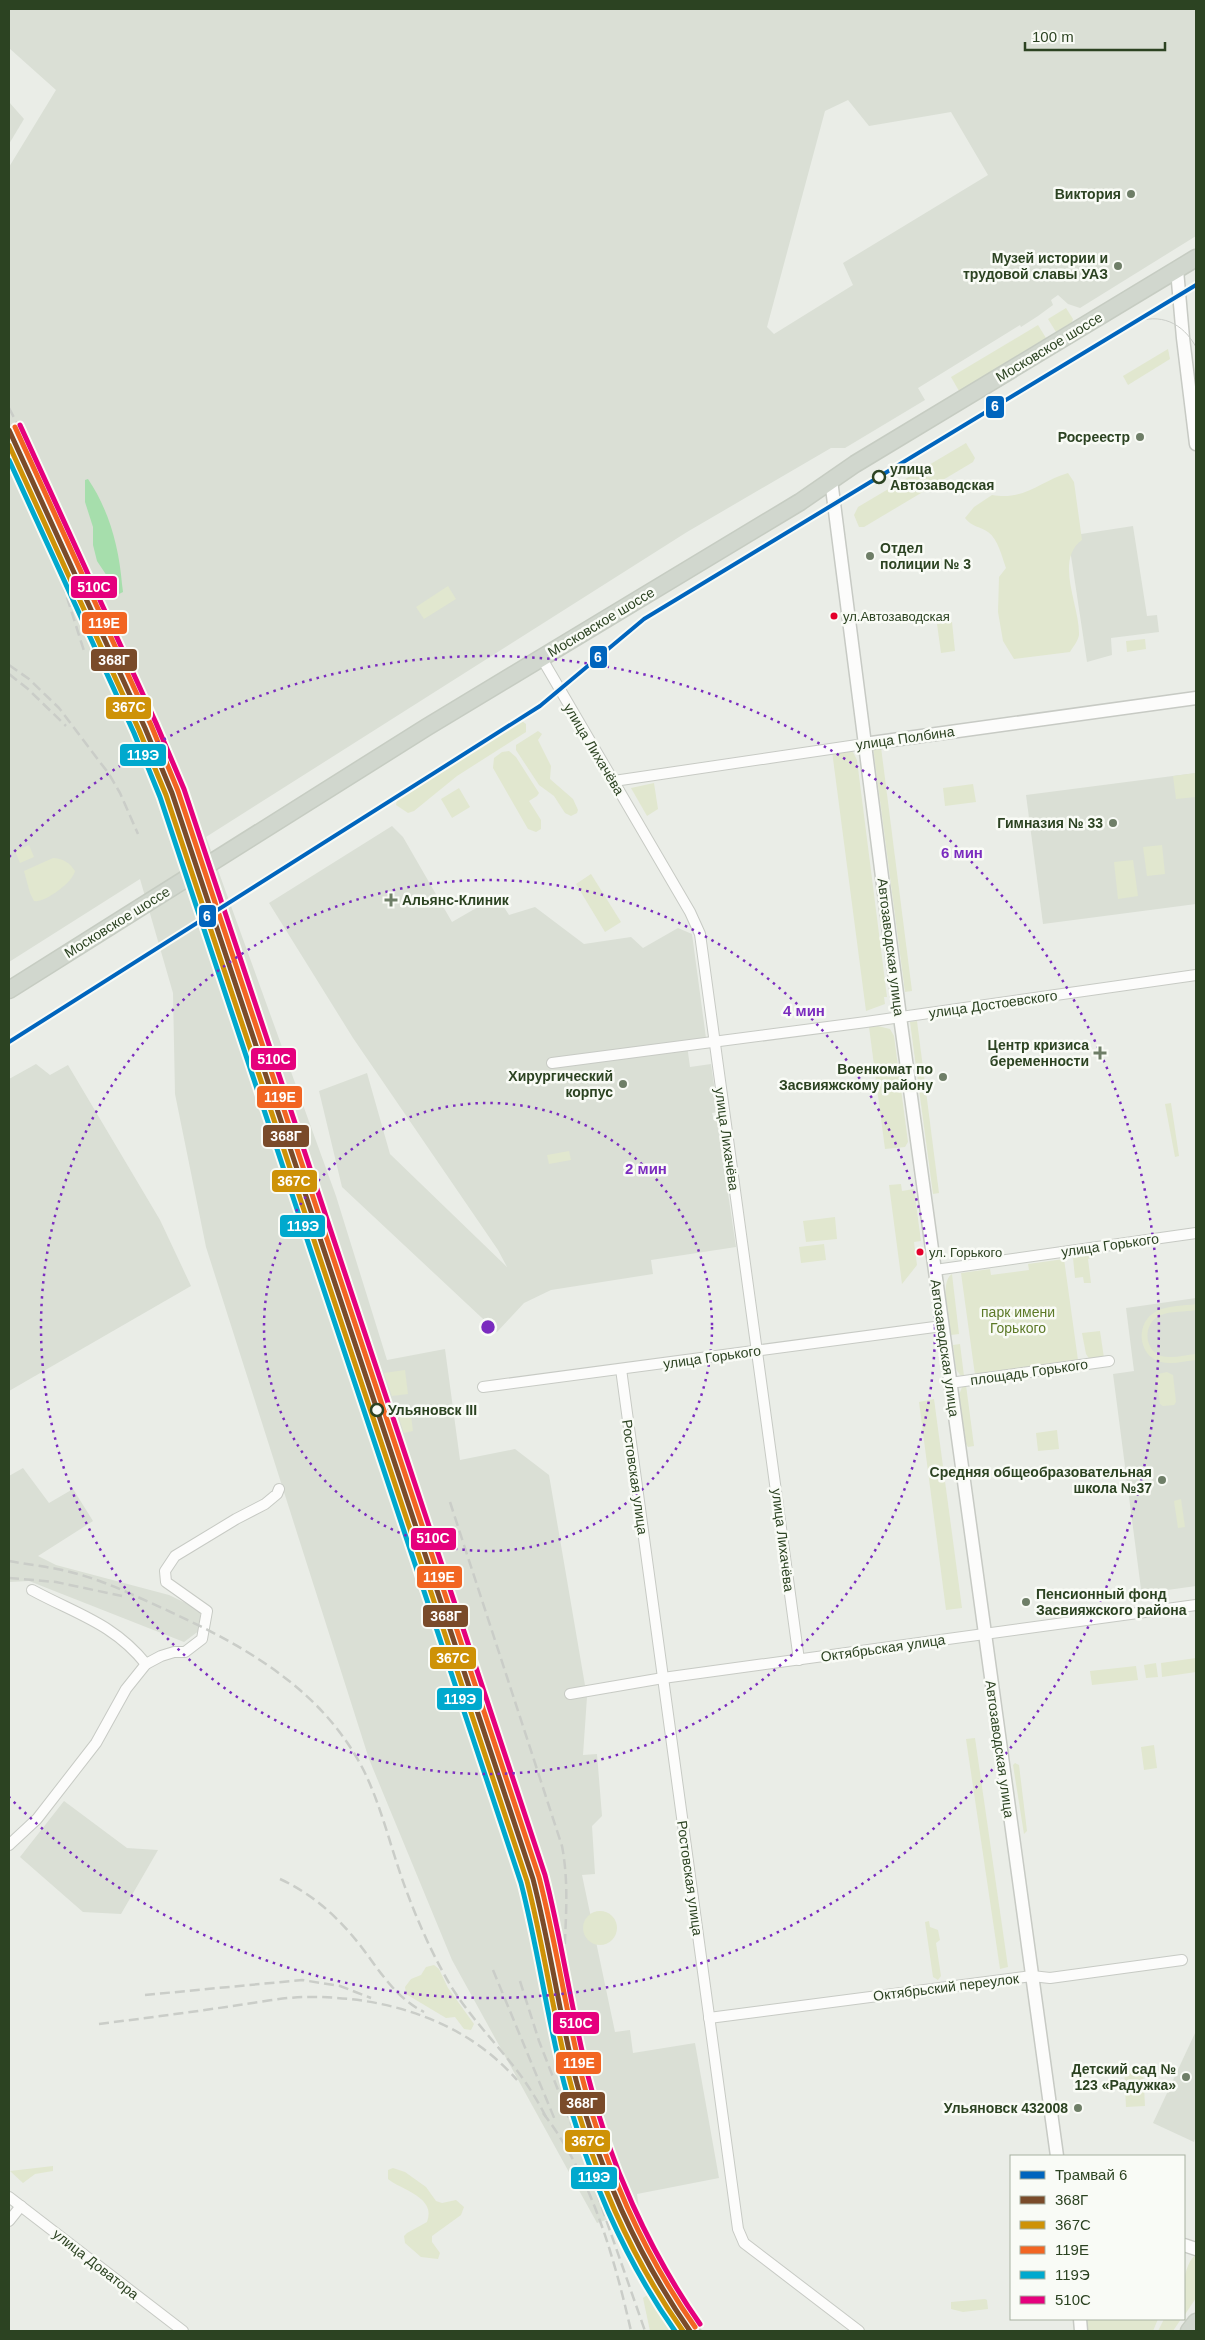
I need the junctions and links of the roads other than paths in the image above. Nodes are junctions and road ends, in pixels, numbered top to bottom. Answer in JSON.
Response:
{"nodes":[{"id":1,"x":1196,"y":258,"type":"edge"},
{"id":2,"x":1177,"y":270,"type":"junction"},
{"id":3,"x":1196,"y":444,"type":"edge"},
{"id":4,"x":831,"y":480,"type":"junction"},
{"id":5,"x":541,"y":657,"type":"junction"},
{"id":6,"x":1196,"y":698,"type":"edge"},
{"id":7,"x":864,"y":744,"type":"junction"},
{"id":8,"x":614,"y":781,"type":"junction"},
{"id":9,"x":1196,"y":975,"type":"edge"},
{"id":10,"x":9,"y":990,"type":"edge"},
{"id":11,"x":900,"y":1017,"type":"junction"},
{"id":12,"x":714,"y":1042,"type":"junction"},
{"id":13,"x":552,"y":1063,"type":"dead end"},
{"id":14,"x":1196,"y":1233,"type":"edge"},
{"id":15,"x":935,"y":1270,"type":"junction"},
{"id":16,"x":942,"y":1326,"type":"junction"},
{"id":17,"x":758,"y":1351,"type":"junction"},
{"id":18,"x":1108,"y":1361,"type":"dead end"},
{"id":19,"x":621,"y":1369,"type":"junction"},
{"id":20,"x":950,"y":1384,"type":"junction"},
{"id":21,"x":483,"y":1387,"type":"dead end"},
{"id":22,"x":278,"y":1489,"type":"dead end"},
{"id":23,"x":32,"y":1590,"type":"dead end"},
{"id":24,"x":1196,"y":1605,"type":"edge"},
{"id":25,"x":984,"y":1634,"type":"junction"},
{"id":26,"x":799,"y":1660,"type":"junction"},
{"id":27,"x":146,"y":1664,"type":"junction"},
{"id":28,"x":663,"y":1678,"type":"junction"},
{"id":29,"x":570,"y":1694,"type":"dead end"},
{"id":30,"x":9,"y":1844,"type":"edge"},
{"id":31,"x":1182,"y":1960,"type":"dead end"},
{"id":32,"x":1032,"y":1976,"type":"junction"},
{"id":33,"x":709,"y":2018,"type":"junction"},
{"id":34,"x":1057,"y":2155,"type":"edge"},
{"id":35,"x":9,"y":2197,"type":"edge"},
{"id":36,"x":21,"y":2206,"type":"junction"},
{"id":37,"x":9,"y":2222,"type":"edge"},
{"id":38,"x":1196,"y":2322,"type":"edge"},
{"id":39,"x":182,"y":2331,"type":"edge"},
{"id":40,"x":859,"y":2331,"type":"edge"},
{"id":41,"x":1189,"y":2331,"type":"edge"}],
"edges":[{"from":1,"to":2,"type":"main road","name":"Московское шоссе"},
{"from":2,"to":3,"type":"street"},
{"from":2,"to":4,"type":"main road","name":"Московское шоссе"},
{"from":4,"to":5,"type":"main road","name":"Московское шоссе"},
{"from":4,"to":7,"type":"street","name":"Автозаводская улица"},
{"from":5,"to":8,"type":"street","name":"улица Лихачёва"},
{"from":5,"to":10,"type":"main road","name":"Московское шоссе"},
{"from":6,"to":7,"type":"street","name":"улица Полбина"},
{"from":7,"to":8,"type":"street","name":"улица Полбина"},
{"from":7,"to":11,"type":"street","name":"Автозаводская улица"},
{"from":8,"to":12,"type":"street","name":"улица Лихачёва"},
{"from":9,"to":11,"type":"street","name":"улица Достоевского"},
{"from":11,"to":12,"type":"street","name":"улица Достоевского"},
{"from":11,"to":15,"type":"street","name":"Автозаводская улица"},
{"from":12,"to":13,"type":"street","name":"улица Достоевского"},
{"from":12,"to":17,"type":"street","name":"улица Лихачёва"},
{"from":14,"to":15,"type":"street","name":"улица Горького"},
{"from":15,"to":16,"type":"street","name":"Автозаводская улица"},
{"from":16,"to":17,"type":"street","name":"улица Горького"},
{"from":16,"to":20,"type":"street","name":"Автозаводская улица"},
{"from":17,"to":19,"type":"street","name":"улица Горького"},
{"from":17,"to":26,"type":"street","name":"улица Лихачёва"},
{"from":18,"to":20,"type":"street","name":"площадь Горького"},
{"from":19,"to":21,"type":"street","name":"улица Горького"},
{"from":19,"to":28,"type":"street","name":"Ростовская улица"},
{"from":20,"to":25,"type":"street","name":"Автозаводская улица"},
{"from":22,"to":27,"type":"street"},
{"from":23,"to":27,"type":"street"},
{"from":24,"to":25,"type":"street","name":"Октябрьская улица"},
{"from":25,"to":26,"type":"street","name":"Октябрьская улица"},
{"from":25,"to":32,"type":"street","name":"Автозаводская улица"},
{"from":26,"to":28,"type":"street","name":"Октябрьская улица"},
{"from":27,"to":30,"type":"street"},
{"from":28,"to":29,"type":"street","name":"Октябрьская улица"},
{"from":28,"to":33,"type":"street","name":"Ростовская улица"},
{"from":31,"to":32,"type":"street","name":"Октябрьский переулок"},
{"from":32,"to":33,"type":"street","name":"Октябрьский переулок"},
{"from":32,"to":34,"type":"street","name":"Автозаводская улица"},
{"from":33,"to":40,"type":"street","name":"Ростовская улица"},
{"from":35,"to":36,"type":"street","name":"улица Доватора"},
{"from":36,"to":37,"type":"street"},
{"from":36,"to":39,"type":"street","name":"улица Доватора"},
{"from":38,"to":41,"type":"main road"}]}
